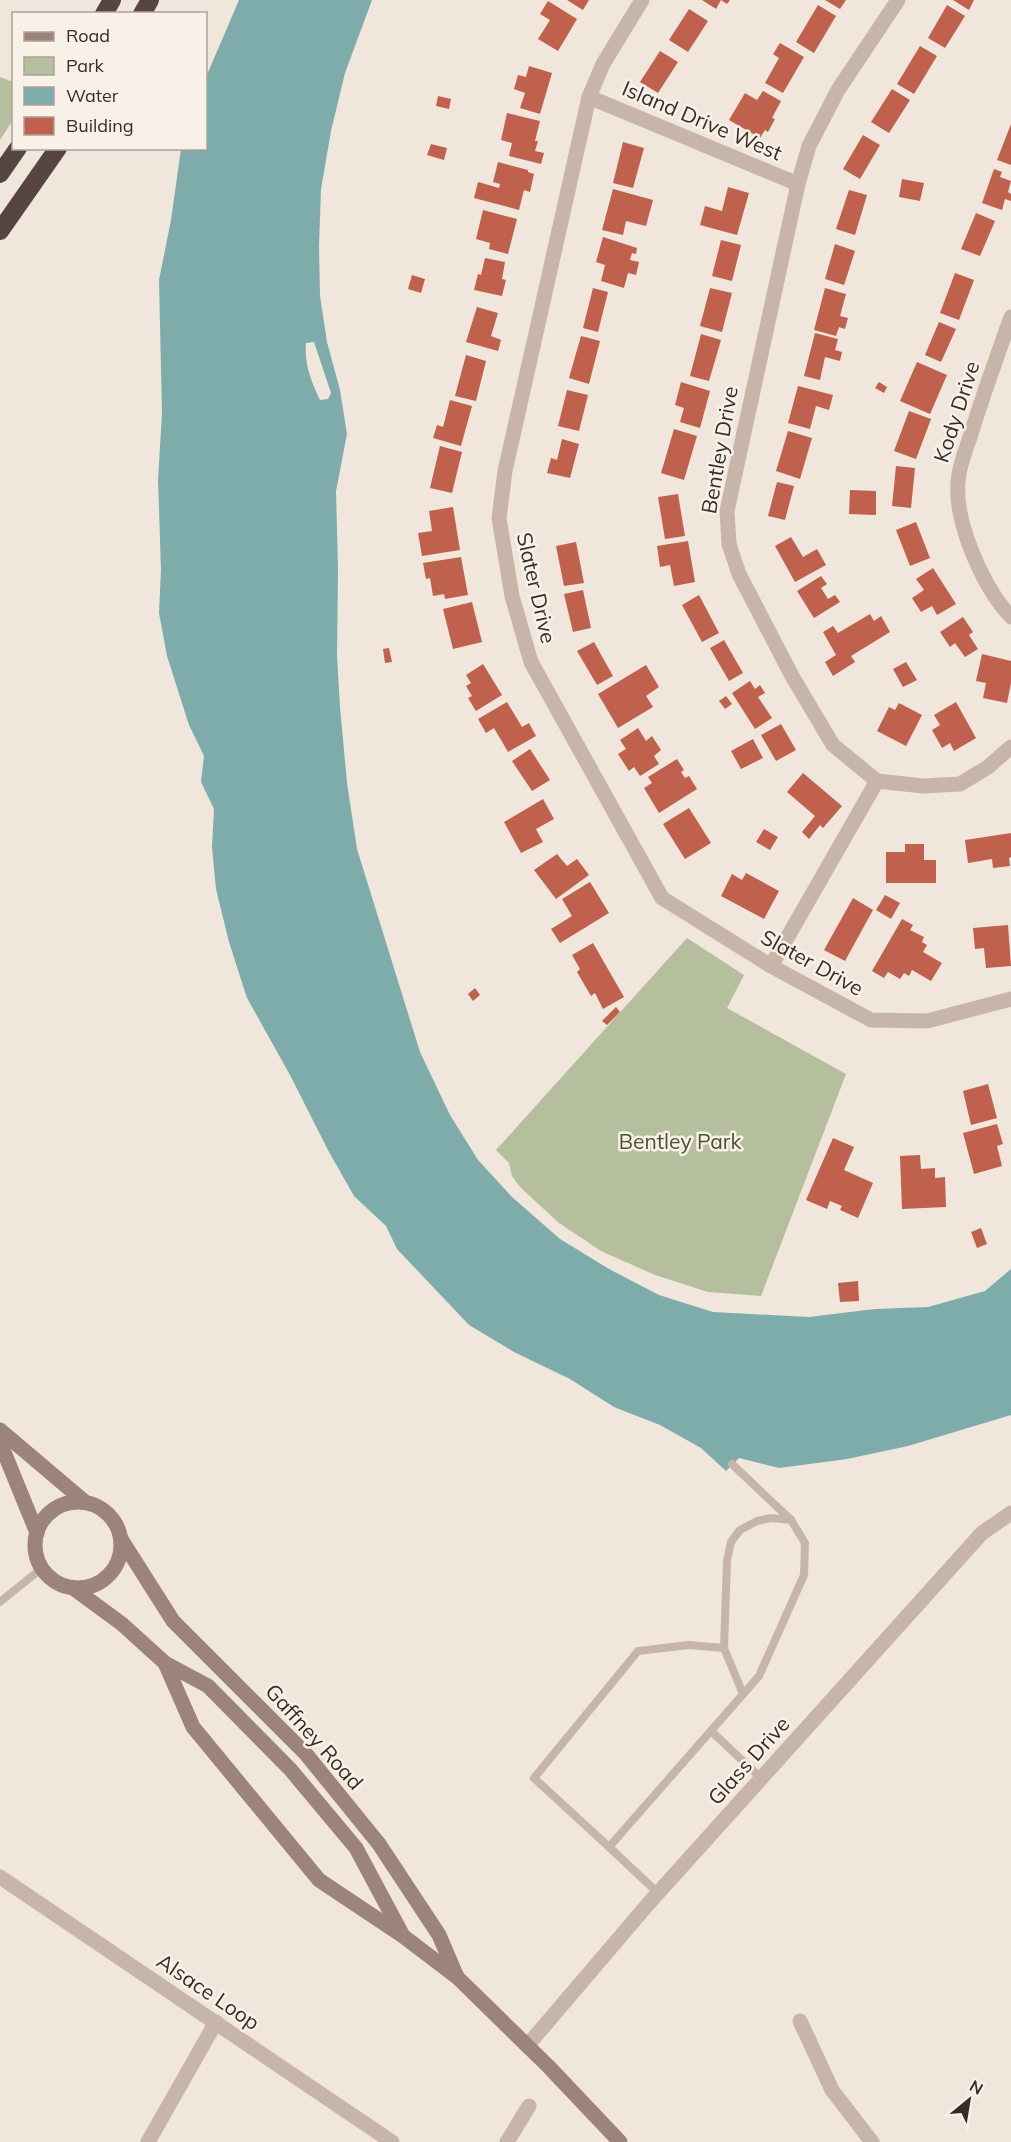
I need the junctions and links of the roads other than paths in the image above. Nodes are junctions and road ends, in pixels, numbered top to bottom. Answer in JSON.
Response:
{"nodes":[{"id":1,"x":642,"y":0,"type":"edge"},
{"id":2,"x":898,"y":0,"type":"edge"},
{"id":3,"x":589,"y":98,"type":"junction"},
{"id":4,"x":17,"y":150,"type":"edge"},
{"id":5,"x":57,"y":150,"type":"edge"},
{"id":6,"x":0,"y":174,"type":"edge"},
{"id":7,"x":798,"y":184,"type":"junction"},
{"id":8,"x":0,"y":231,"type":"edge"},
{"id":9,"x":1011,"y":317,"type":"edge"},
{"id":10,"x":1011,"y":617,"type":"edge"},
{"id":11,"x":1011,"y":747,"type":"edge"},
{"id":12,"x":877,"y":781,"type":"junction"},
{"id":13,"x":771,"y":966,"type":"junction"},
{"id":14,"x":1011,"y":999,"type":"edge"},
{"id":15,"x":0,"y":1430,"type":"edge"},
{"id":16,"x":0,"y":1442,"type":"edge"},
{"id":17,"x":732,"y":1464,"type":"dead end"},
{"id":18,"x":85,"y":1502,"type":"junction"},
{"id":19,"x":1011,"y":1513,"type":"edge"},
{"id":20,"x":791,"y":1520,"type":"junction"},
{"id":21,"x":37,"y":1533,"type":"junction"},
{"id":22,"x":121,"y":1539,"type":"junction"},
{"id":23,"x":42,"y":1568,"type":"junction"},
{"id":24,"x":73,"y":1588,"type":"junction"},
{"id":25,"x":0,"y":1602,"type":"edge"},
{"id":26,"x":724,"y":1648,"type":"junction"},
{"id":27,"x":165,"y":1663,"type":"junction"},
{"id":28,"x":743,"y":1694,"type":"junction"},
{"id":29,"x":711,"y":1731,"type":"junction"},
{"id":30,"x":761,"y":1778,"type":"junction"},
{"id":31,"x":609,"y":1847,"type":"junction"},
{"id":32,"x":2,"y":1882,"type":"edge"},
{"id":33,"x":658,"y":1893,"type":"junction"},
{"id":34,"x":403,"y":1936,"type":"junction"},
{"id":35,"x":457,"y":1977,"type":"junction"},
{"id":36,"x":216,"y":2022,"type":"junction"},
{"id":37,"x":800,"y":2022,"type":"dead end"},
{"id":38,"x":527,"y":2046,"type":"junction"},
{"id":39,"x":530,"y":2106,"type":"dead end"},
{"id":40,"x":148,"y":2142,"type":"edge"},
{"id":41,"x":392,"y":2142,"type":"edge"},
{"id":42,"x":507,"y":2142,"type":"edge"},
{"id":43,"x":620,"y":2142,"type":"edge"},
{"id":44,"x":872,"y":2142,"type":"edge"}],
"edges":[{"from":1,"to":3,"type":"street","name":"Slater Drive"},
{"from":2,"to":7,"type":"street","name":"Bentley Drive"},
{"from":3,"to":7,"type":"street","name":"Island Drive West"},
{"from":3,"to":13,"type":"street","name":"Slater Drive"},
{"from":4,"to":6,"type":"highway"},
{"from":5,"to":8,"type":"highway"},
{"from":7,"to":12,"type":"street","name":"Bentley Drive"},
{"from":9,"to":10,"type":"street","name":"Kody Drive"},
{"from":11,"to":12,"type":"street"},
{"from":12,"to":13,"type":"street"},
{"from":13,"to":14,"type":"street","name":"Slater Drive"},
{"from":15,"to":18,"type":"main road"},
{"from":16,"to":21,"type":"main road"},
{"from":17,"to":20,"type":"lane"},
{"from":18,"to":21,"type":"main road"},
{"from":18,"to":22,"type":"main road"},
{"from":19,"to":30,"type":"street","name":"Glass Drive"},
{"from":20,"to":26,"type":"lane"},
{"from":20,"to":28,"type":"lane"},
{"from":21,"to":23,"type":"main road"},
{"from":22,"to":24,"type":"main road"},
{"from":22,"to":35,"type":"main road","name":"Gaffney Road"},
{"from":23,"to":24,"type":"main road"},
{"from":23,"to":25,"type":"lane"},
{"from":24,"to":27,"type":"main road","name":"Gaffney Road"},
{"from":26,"to":28,"type":"lane"},
{"from":26,"to":31,"type":"lane"},
{"from":27,"to":34,"type":"main road","name":"Gaffney Road"},
{"from":27,"to":34,"type":"main road","name":"Gaffney Road"},
{"from":28,"to":29,"type":"lane"},
{"from":29,"to":30,"type":"lane"},
{"from":29,"to":31,"type":"lane"},
{"from":30,"to":33,"type":"street","name":"Glass Drive"},
{"from":31,"to":33,"type":"lane"},
{"from":32,"to":36,"type":"street","name":"Alsace Loop"},
{"from":33,"to":38,"type":"street","name":"Glass Drive"},
{"from":34,"to":35,"type":"main road","name":"Gaffney Road"},
{"from":35,"to":38,"type":"main road","name":"Gaffney Road"},
{"from":36,"to":40,"type":"street"},
{"from":36,"to":41,"type":"street","name":"Alsace Loop"},
{"from":37,"to":44,"type":"street"},
{"from":38,"to":43,"type":"main road","name":"Gaffney Road"},
{"from":39,"to":42,"type":"street"}]}
